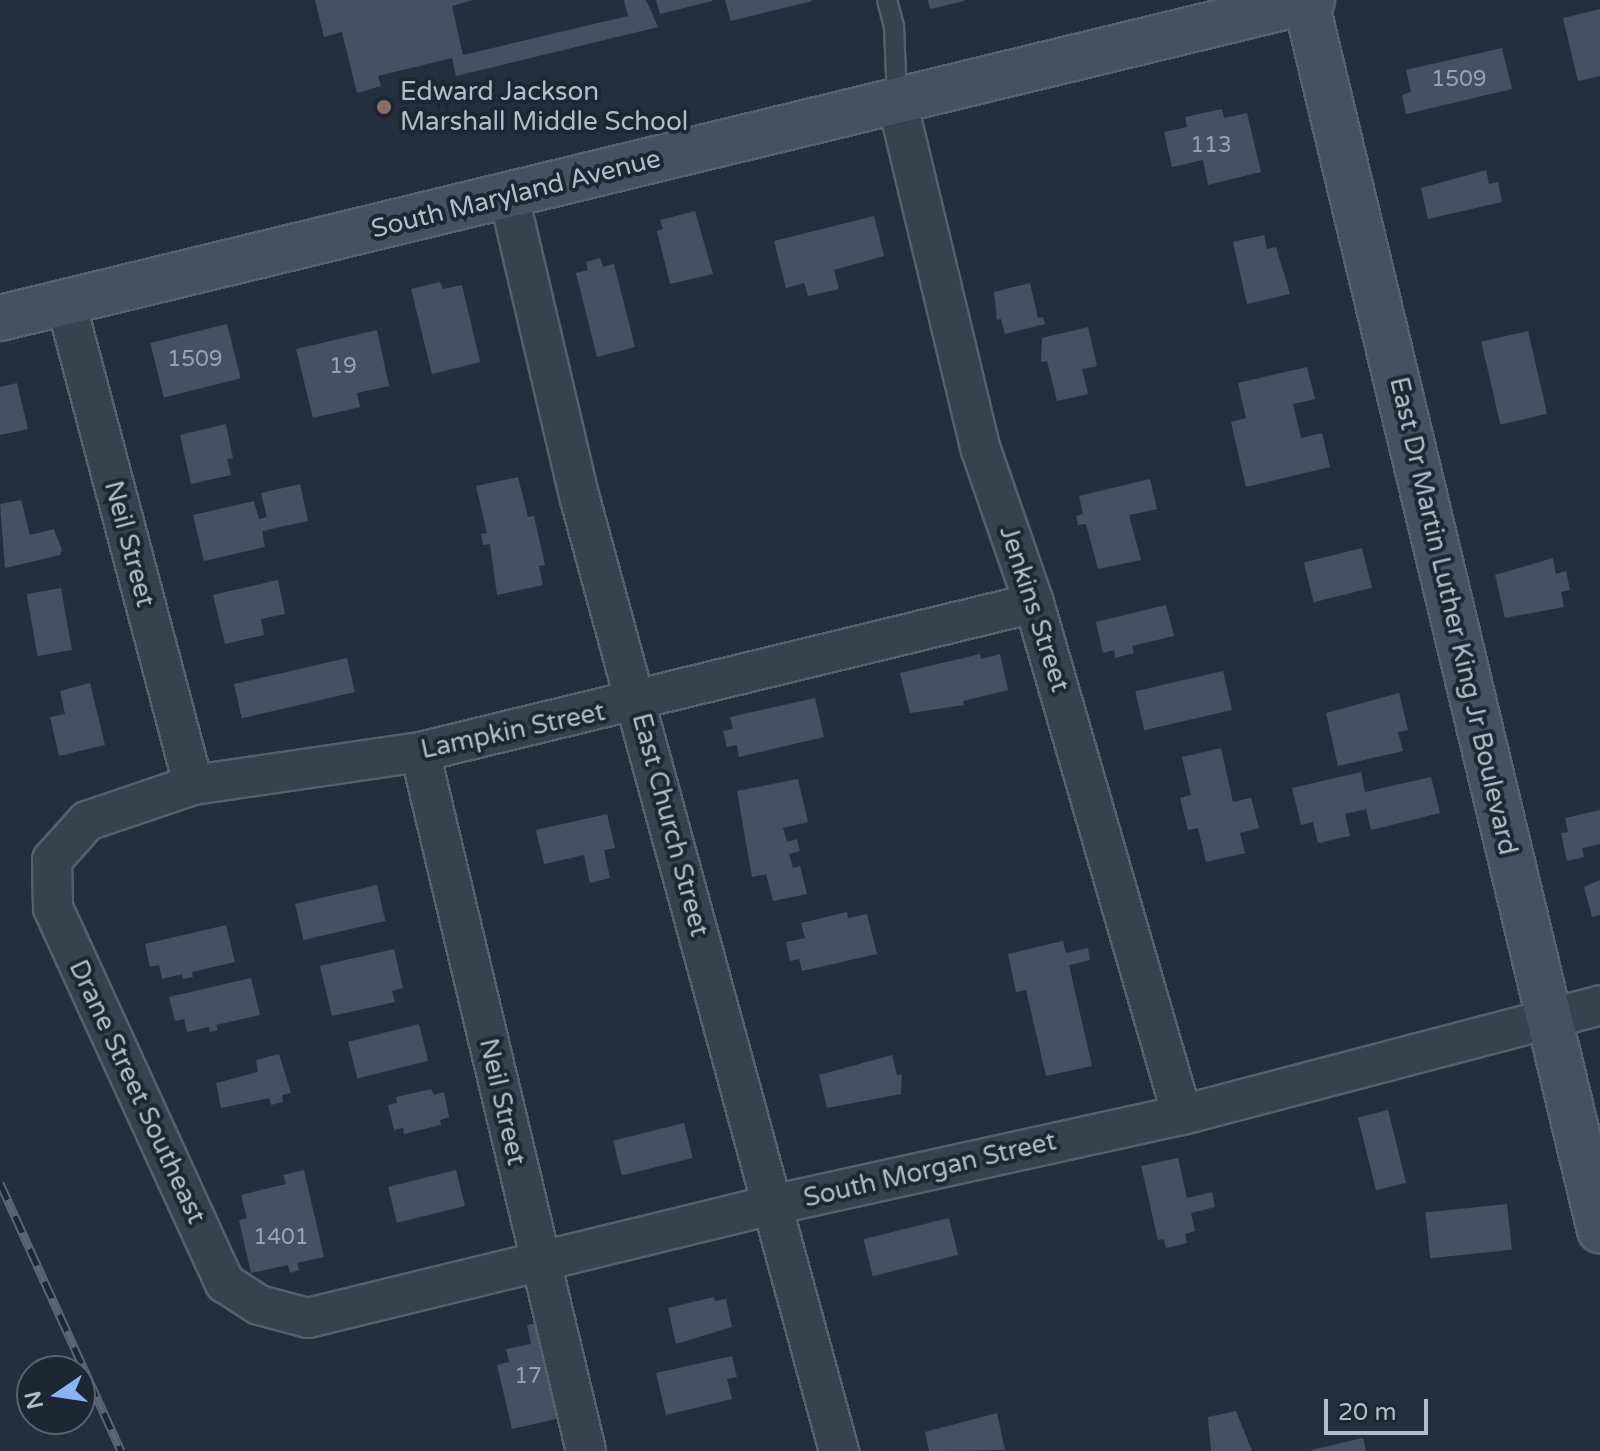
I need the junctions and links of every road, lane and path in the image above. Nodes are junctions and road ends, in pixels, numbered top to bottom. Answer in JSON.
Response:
{"nodes":[{"id":1,"x":887,"y":0,"type":"edge"},
{"id":2,"x":1309,"y":1,"type":"edge"},
{"id":3,"x":1245,"y":8,"type":"edge"},
{"id":4,"x":897,"y":101,"type":"junction"},
{"id":5,"x":509,"y":197,"type":"junction"},
{"id":6,"x":66,"y":303,"type":"junction"},
{"id":7,"x":0,"y":318,"type":"edge"},
{"id":8,"x":1034,"y":603,"type":"junction"},
{"id":9,"x":638,"y":703,"type":"junction"},
{"id":10,"x":420,"y":752,"type":"junction"},
{"id":11,"x":193,"y":785,"type":"junction"},
{"id":12,"x":52,"y":860,"type":"joint"},
{"id":13,"x":1600,"y":1005,"type":"edge"},
{"id":14,"x":1549,"y":1020,"type":"junction"},
{"id":15,"x":1182,"y":1115,"type":"junction"},
{"id":16,"x":772,"y":1205,"type":"junction"},
{"id":17,"x":1600,"y":1230,"type":"edge"},
{"id":18,"x":539,"y":1262,"type":"junction"},
{"id":19,"x":259,"y":1305,"type":"joint"},
{"id":20,"x":586,"y":1451,"type":"edge"},
{"id":21,"x":839,"y":1451,"type":"edge"}],
"edges":[{"from":1,"to":4,"type":"lane"},
{"from":2,"to":3,"type":"street","name":"South Maryland Avenue"},
{"from":2,"to":14,"type":"street","name":"East Dr Martin Luther King Jr Boulevard"},
{"from":3,"to":4,"type":"street","name":"South Maryland Avenue"},
{"from":4,"to":5,"type":"street","name":"South Maryland Avenue"},
{"from":4,"to":8,"type":"street","name":"Jenkins Street"},
{"from":5,"to":6,"type":"street","name":"South Maryland Avenue"},
{"from":5,"to":9,"type":"street","name":"East Church Street"},
{"from":6,"to":7,"type":"street","name":"South Maryland Avenue"},
{"from":6,"to":11,"type":"street","name":"Neil Street"},
{"from":8,"to":9,"type":"street","name":"Lampkin Street"},
{"from":8,"to":15,"type":"street","name":"Jenkins Street"},
{"from":9,"to":10,"type":"street","name":"Lampkin Street"},
{"from":9,"to":16,"type":"street","name":"East Church Street"},
{"from":10,"to":11,"type":"street","name":"Lampkin Street"},
{"from":10,"to":18,"type":"street","name":"Neil Street"},
{"from":11,"to":12,"type":"street","name":"Lampkin Street"},
{"from":12,"to":19,"type":"street","name":"Drane Street Southeast"},
{"from":13,"to":14,"type":"street","name":"South Morgan Street"},
{"from":14,"to":15,"type":"street","name":"South Morgan Street"},
{"from":14,"to":17,"type":"street","name":"East Dr Martin Luther King Jr Boulevard"},
{"from":15,"to":16,"type":"street","name":"South Morgan Street"},
{"from":16,"to":18,"type":"street","name":"South Morgan Street"},
{"from":16,"to":21,"type":"street","name":"East Church Street"},
{"from":18,"to":19,"type":"street","name":"South Morgan Street"},
{"from":18,"to":20,"type":"street","name":"Neil Street"}]}
